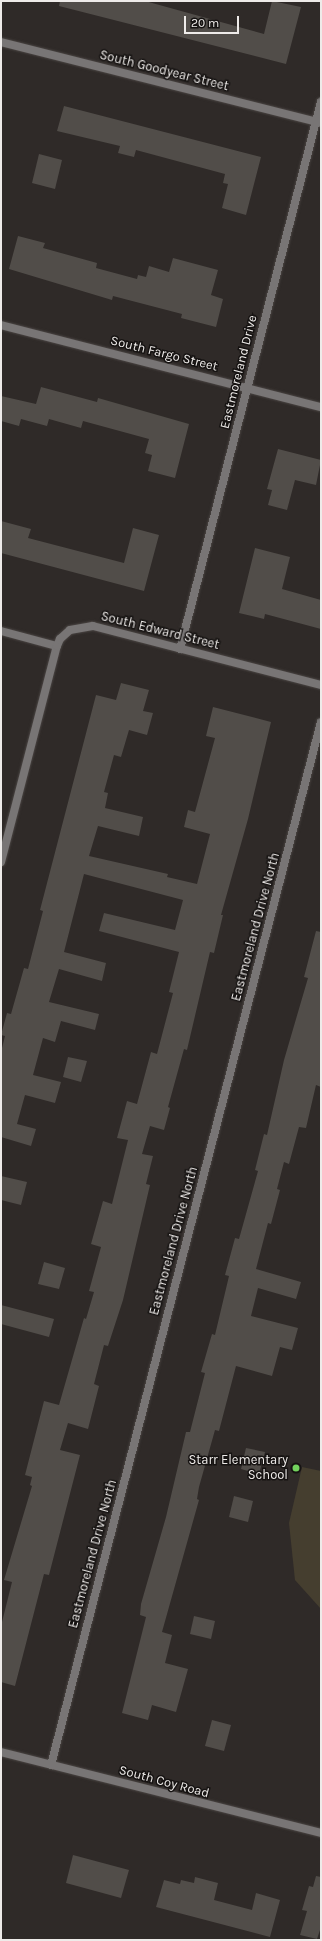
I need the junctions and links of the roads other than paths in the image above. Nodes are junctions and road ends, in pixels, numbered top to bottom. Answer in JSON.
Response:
{"nodes":[{"id":1,"x":1,"y":42,"type":"edge"},
{"id":2,"x":321,"y":102,"type":"edge"},
{"id":3,"x":318,"y":123,"type":"edge"},
{"id":4,"x":1,"y":325,"type":"edge"},
{"id":5,"x":247,"y":388,"type":"junction"},
{"id":6,"x":321,"y":407,"type":"edge"},
{"id":7,"x":1,"y":632,"type":"edge"},
{"id":8,"x":57,"y":646,"type":"junction"},
{"id":9,"x":180,"y":649,"type":"junction"},
{"id":10,"x":321,"y":685,"type":"edge"},
{"id":11,"x":321,"y":722,"type":"edge"},
{"id":12,"x":1,"y":862,"type":"edge"},
{"id":13,"x":1,"y":1752,"type":"edge"},
{"id":14,"x":51,"y":1765,"type":"junction"},
{"id":15,"x":321,"y":1834,"type":"edge"}],
"edges":[{"from":1,"to":3,"type":"street","name":"South Goodyear Street"},
{"from":2,"to":3,"type":"street","name":"Eastmoreland Drive"},
{"from":3,"to":5,"type":"street","name":"Eastmoreland Drive"},
{"from":4,"to":5,"type":"street","name":"South Fargo Street"},
{"from":5,"to":6,"type":"street","name":"South Fargo Street"},
{"from":5,"to":9,"type":"street","name":"Eastmoreland Drive"},
{"from":7,"to":8,"type":"street"},
{"from":8,"to":9,"type":"street","name":"South Edward Street"},
{"from":8,"to":12,"type":"street"},
{"from":9,"to":10,"type":"street","name":"South Edward Street"},
{"from":11,"to":14,"type":"street","name":"Eastmoreland Drive North"},
{"from":13,"to":14,"type":"street","name":"South Coy Road"},
{"from":14,"to":15,"type":"street","name":"South Coy Road"}]}
